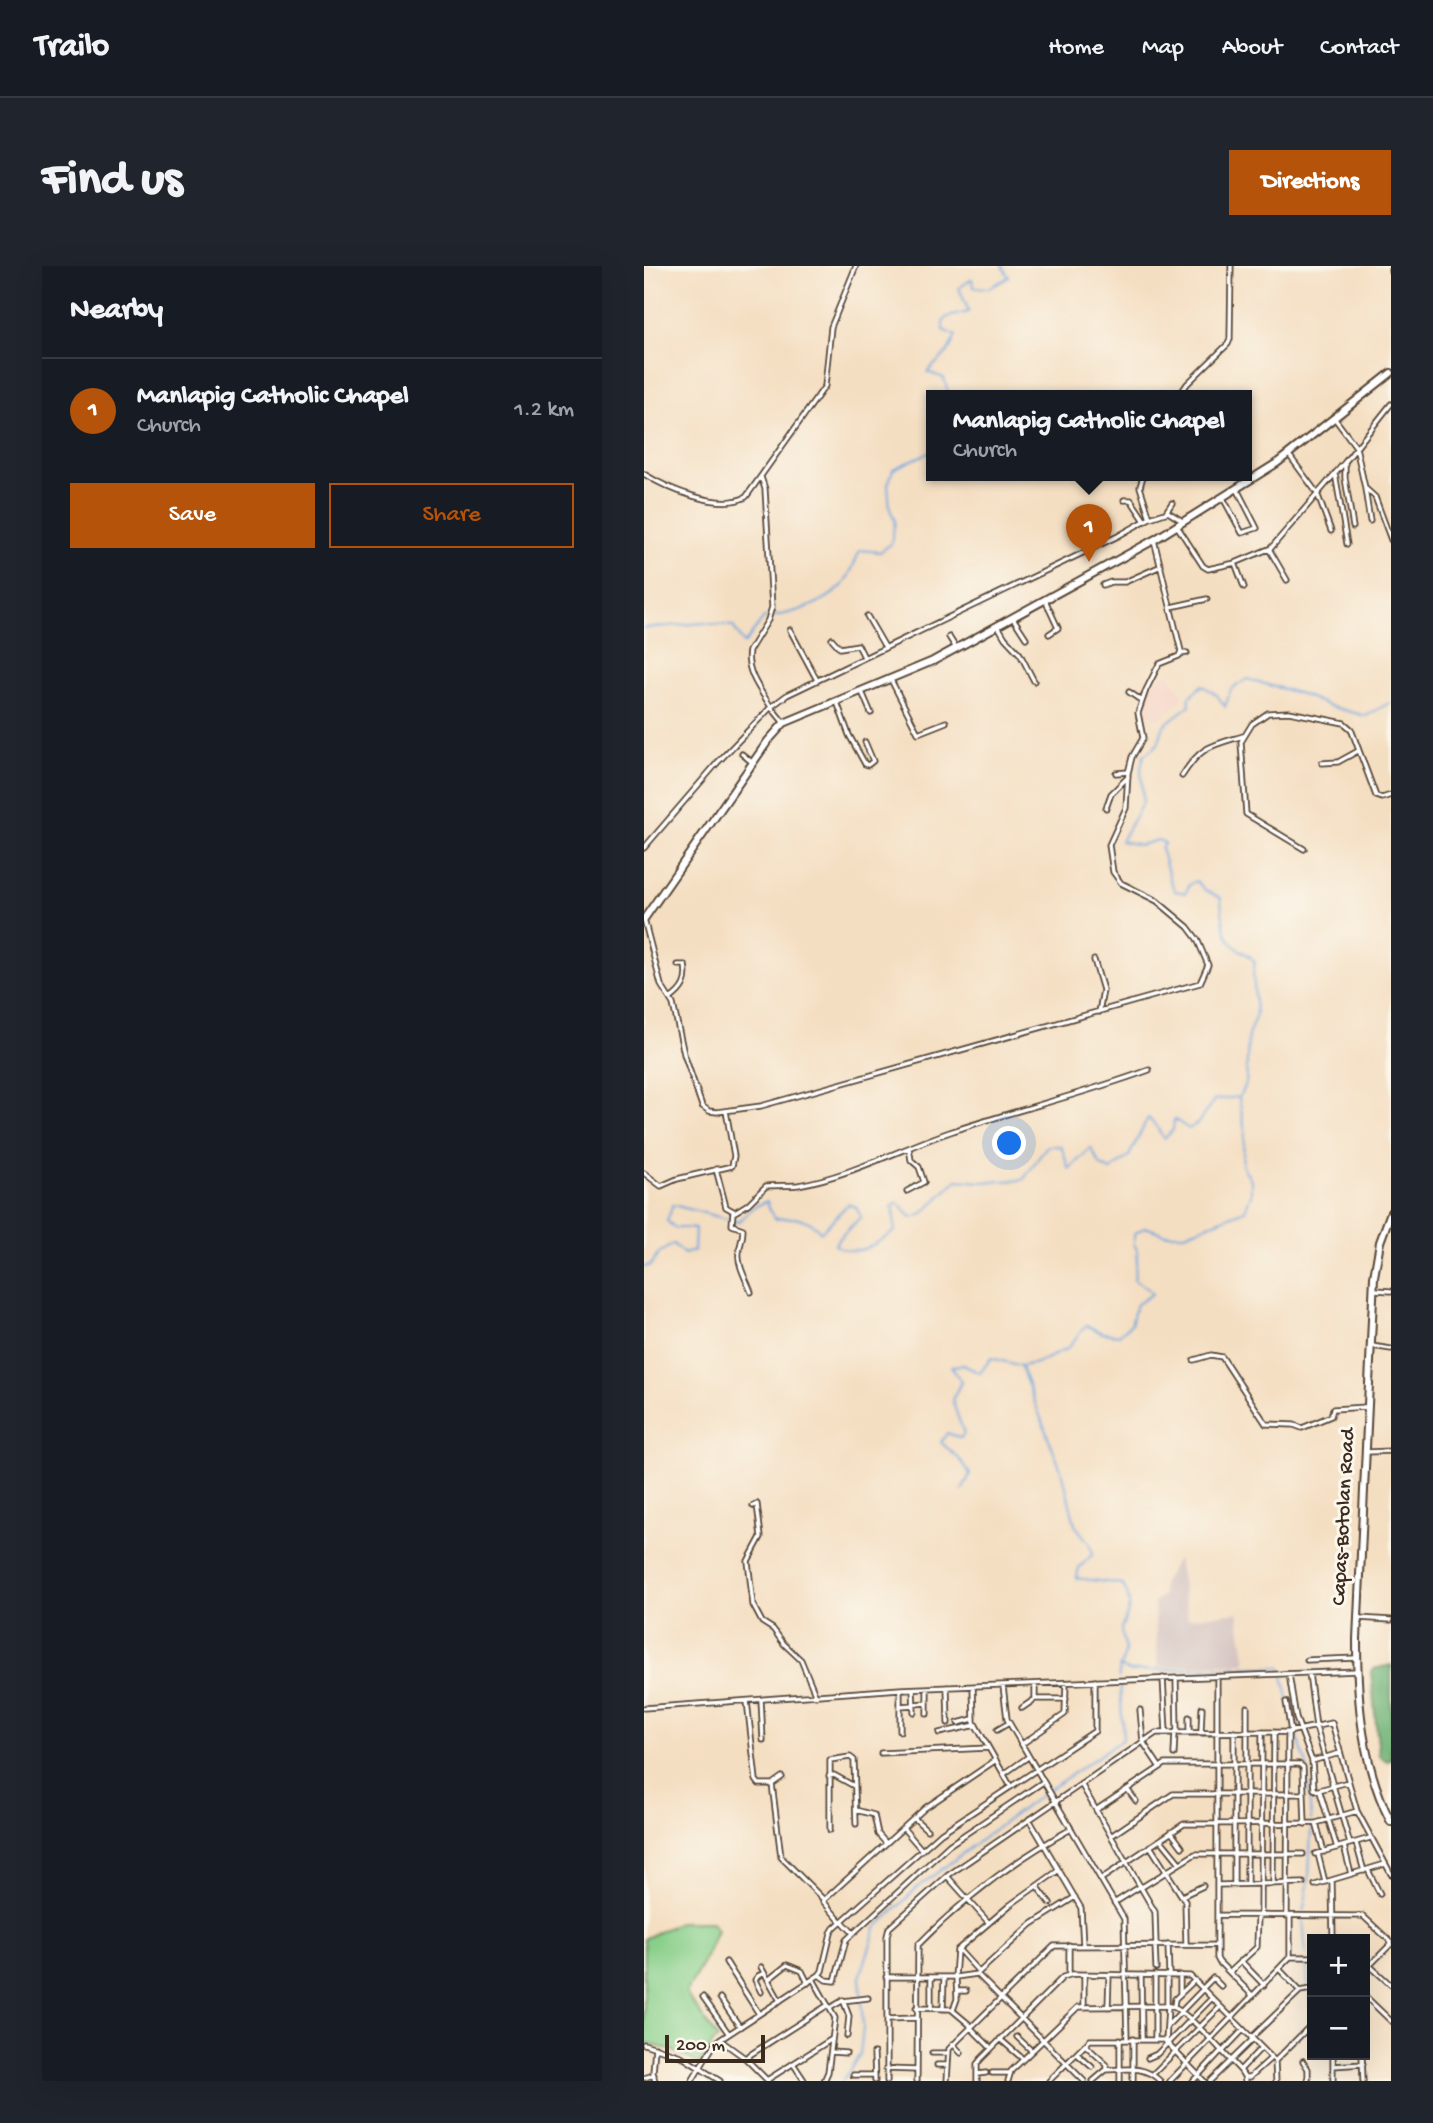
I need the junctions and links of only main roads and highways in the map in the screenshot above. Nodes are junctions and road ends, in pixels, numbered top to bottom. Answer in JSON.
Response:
{"nodes":[{"id":1,"x":1391,"y":373,"type":"edge"},
{"id":2,"x":1252,"y":479,"type":"edge"},
{"id":3,"x":1249,"y":481,"type":"edge"},
{"id":4,"x":644,"y":919,"type":"edge"},
{"id":5,"x":1391,"y":1212,"type":"edge"},
{"id":6,"x":1391,"y":1822,"type":"edge"}],
"edges":[{"from":1,"to":2,"type":"main road"},
{"from":3,"to":4,"type":"main road"},
{"from":5,"to":6,"type":"main road","name":"Capas-Botolan Road"}]}
